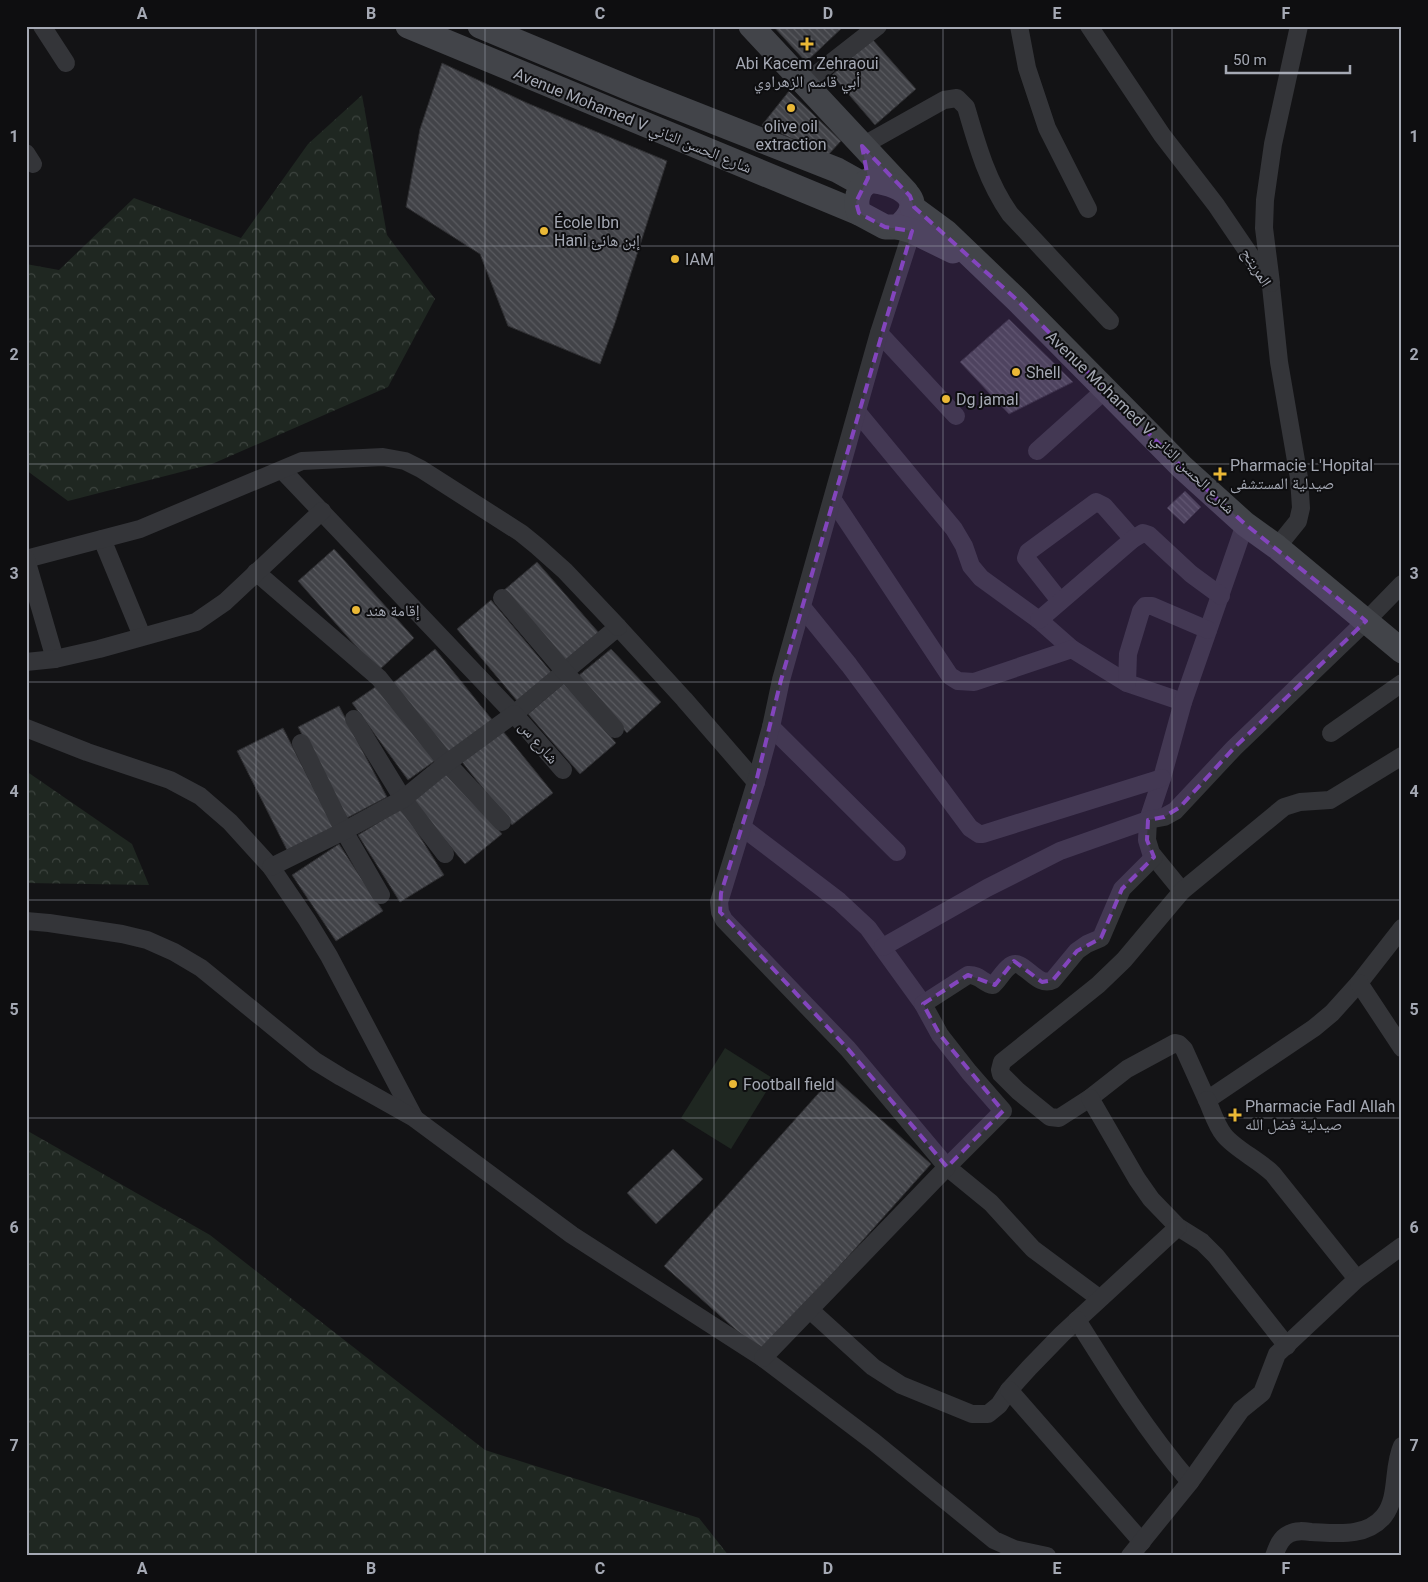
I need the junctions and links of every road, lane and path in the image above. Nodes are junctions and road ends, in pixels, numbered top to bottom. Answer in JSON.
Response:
{"nodes":[{"id":1,"x":42,"y":26,"type":"edge"},
{"id":2,"x":408,"y":26,"type":"edge"},
{"id":3,"x":480,"y":26,"type":"edge"},
{"id":4,"x":751,"y":26,"type":"edge"},
{"id":5,"x":878,"y":26,"type":"edge"},
{"id":6,"x":1019,"y":26,"type":"edge"},
{"id":7,"x":1089,"y":26,"type":"edge"},
{"id":8,"x":1299,"y":26,"type":"edge"},
{"id":9,"x":66,"y":63,"type":"dead end"},
{"id":10,"x":805,"y":83,"type":"junction"},
{"id":11,"x":862,"y":146,"type":"junction"},
{"id":12,"x":866,"y":182,"type":"junction"},
{"id":13,"x":909,"y":199,"type":"junction"},
{"id":14,"x":1088,"y":209,"type":"dead end"},
{"id":15,"x":859,"y":213,"type":"junction"},
{"id":16,"x":905,"y":229,"type":"junction"},
{"id":17,"x":976,"y":262,"type":"junction"},
{"id":18,"x":1271,"y":286,"type":"junction"},
{"id":19,"x":1110,"y":321,"type":"dead end"},
{"id":20,"x":879,"y":333,"type":"junction"},
{"id":21,"x":1105,"y":390,"type":"junction"},
{"id":22,"x":858,"y":413,"type":"junction"},
{"id":23,"x":956,"y":416,"type":"dead end"},
{"id":24,"x":1037,"y":451,"type":"dead end"},
{"id":25,"x":283,"y":471,"type":"junction"},
{"id":26,"x":833,"y":500,"type":"junction"},
{"id":27,"x":322,"y":510,"type":"junction"},
{"id":28,"x":1246,"y":524,"type":"junction"},
{"id":29,"x":1133,"y":539,"type":"junction"},
{"id":30,"x":102,"y":540,"type":"junction"},
{"id":31,"x":1277,"y":547,"type":"junction"},
{"id":32,"x":26,"y":559,"type":"edge"},
{"id":33,"x":256,"y":572,"type":"junction"},
{"id":34,"x":1402,"y":584,"type":"edge"},
{"id":35,"x":1221,"y":596,"type":"junction"},
{"id":36,"x":502,"y":598,"type":"dead end"},
{"id":37,"x":1060,"y":601,"type":"junction"},
{"id":38,"x":802,"y":607,"type":"junction"},
{"id":39,"x":1039,"y":620,"type":"junction"},
{"id":40,"x":618,"y":626,"type":"junction"},
{"id":41,"x":1373,"y":627,"type":"junction"},
{"id":42,"x":1208,"y":630,"type":"junction"},
{"id":43,"x":142,"y":636,"type":"junction"},
{"id":44,"x":1072,"y":649,"type":"junction"},
{"id":45,"x":1402,"y":651,"type":"edge"},
{"id":46,"x":56,"y":659,"type":"junction"},
{"id":47,"x":26,"y":662,"type":"edge"},
{"id":48,"x":1402,"y":670,"type":"edge"},
{"id":49,"x":564,"y":672,"type":"junction"},
{"id":50,"x":1128,"y":683,"type":"junction"},
{"id":51,"x":1402,"y":683,"type":"edge"},
{"id":52,"x":1183,"y":702,"type":"junction"},
{"id":53,"x":514,"y":714,"type":"junction"},
{"id":54,"x":354,"y":719,"type":"dead end"},
{"id":55,"x":771,"y":726,"type":"junction"},
{"id":56,"x":26,"y":728,"type":"edge"},
{"id":57,"x":615,"y":729,"type":"dead end"},
{"id":58,"x":1331,"y":733,"type":"dead end"},
{"id":59,"x":300,"y":743,"type":"dead end"},
{"id":60,"x":1402,"y":756,"type":"edge"},
{"id":61,"x":447,"y":763,"type":"junction"},
{"id":62,"x":563,"y":770,"type":"dead end"},
{"id":63,"x":1162,"y":778,"type":"junction"},
{"id":64,"x":756,"y":782,"type":"junction"},
{"id":65,"x":403,"y":799,"type":"junction"},
{"id":66,"x":1148,"y":820,"type":"junction"},
{"id":67,"x":502,"y":822,"type":"dead end"},
{"id":68,"x":742,"y":827,"type":"junction"},
{"id":69,"x":344,"y":831,"type":"junction"},
{"id":70,"x":897,"y":852,"type":"dead end"},
{"id":71,"x":445,"y":854,"type":"dead end"},
{"id":72,"x":1154,"y":857,"type":"junction"},
{"id":73,"x":271,"y":867,"type":"junction"},
{"id":74,"x":1182,"y":891,"type":"junction"},
{"id":75,"x":381,"y":895,"type":"dead end"},
{"id":76,"x":26,"y":921,"type":"edge"},
{"id":77,"x":1402,"y":928,"type":"edge"},
{"id":78,"x":883,"y":947,"type":"junction"},
{"id":79,"x":1359,"y":983,"type":"junction"},
{"id":80,"x":923,"y":1004,"type":"junction"},
{"id":81,"x":1402,"y":1048,"type":"edge"},
{"id":82,"x":1090,"y":1098,"type":"junction"},
{"id":83,"x":1207,"y":1100,"type":"junction"},
{"id":84,"x":414,"y":1118,"type":"junction"},
{"id":85,"x":947,"y":1167,"type":"junction"},
{"id":86,"x":1178,"y":1227,"type":"junction"},
{"id":87,"x":1402,"y":1246,"type":"edge"},
{"id":88,"x":1357,"y":1279,"type":"junction"},
{"id":89,"x":1099,"y":1298,"type":"junction"},
{"id":90,"x":810,"y":1310,"type":"junction"},
{"id":91,"x":1077,"y":1320,"type":"junction"},
{"id":92,"x":1287,"y":1346,"type":"junction"},
{"id":93,"x":763,"y":1358,"type":"junction"},
{"id":94,"x":1009,"y":1390,"type":"junction"},
{"id":95,"x":1402,"y":1446,"type":"edge"},
{"id":96,"x":1190,"y":1482,"type":"junction"},
{"id":97,"x":1142,"y":1542,"type":"junction"},
{"id":98,"x":1047,"y":1556,"type":"edge"},
{"id":99,"x":1130,"y":1556,"type":"edge"},
{"id":100,"x":1274,"y":1556,"type":"edge"}],
"edges":[{"from":1,"to":9,"type":"street"},
{"from":2,"to":15,"type":"main road","name":"Avenue Mohamed V شارع الحسن الثاني"},
{"from":3,"to":12,"type":"main road","name":"Avenue Mohamed V شارع الحسن الثاني"},
{"from":4,"to":10,"type":"main road"},
{"from":5,"to":10,"type":"street"},
{"from":6,"to":14,"type":"street"},
{"from":7,"to":18,"type":"street","name":"المريتح"},
{"from":8,"to":18,"type":"street"},
{"from":10,"to":11,"type":"main road"},
{"from":11,"to":12,"type":"main road"},
{"from":11,"to":13,"type":"main road"},
{"from":11,"to":19,"type":"street"},
{"from":12,"to":13,"type":"main road"},
{"from":12,"to":15,"type":"main road"},
{"from":13,"to":16,"type":"main road"},
{"from":13,"to":17,"type":"main road","name":"Avenue Mohamed V شارع الحسن الثاني"},
{"from":15,"to":16,"type":"main road"},
{"from":16,"to":17,"type":"main road","name":"Avenue Mohamed V شارع الحسن الثاني"},
{"from":16,"to":20,"type":"street"},
{"from":17,"to":21,"type":"main road","name":"Avenue Mohamed V شارع الحسن الثاني"},
{"from":18,"to":31,"type":"street","name":"المريتح"},
{"from":20,"to":22,"type":"street"},
{"from":20,"to":23,"type":"street"},
{"from":21,"to":24,"type":"street"},
{"from":21,"to":28,"type":"main road","name":"Avenue Mohamed V شارع الحسن الثاني"},
{"from":22,"to":26,"type":"street"},
{"from":22,"to":39,"type":"street"},
{"from":25,"to":27,"type":"street","name":"شارع س"},
{"from":25,"to":30,"type":"street"},
{"from":25,"to":40,"type":"street"},
{"from":26,"to":38,"type":"street"},
{"from":26,"to":44,"type":"street"},
{"from":27,"to":33,"type":"street"},
{"from":27,"to":53,"type":"street","name":"شارع س"},
{"from":28,"to":31,"type":"main road","name":"Avenue Mohamed V شارع الحسن الثاني"},
{"from":28,"to":35,"type":"street"},
{"from":29,"to":35,"type":"street"},
{"from":29,"to":37,"type":"street"},
{"from":29,"to":37,"type":"street"},
{"from":30,"to":32,"type":"street"},
{"from":30,"to":43,"type":"street"},
{"from":31,"to":41,"type":"main road","name":"Avenue Mohamed V شارع الحسن الثاني"},
{"from":32,"to":46,"type":"street"},
{"from":33,"to":43,"type":"street"},
{"from":33,"to":61,"type":"street"},
{"from":34,"to":41,"type":"street"},
{"from":35,"to":42,"type":"street"},
{"from":36,"to":49,"type":"street"},
{"from":37,"to":39,"type":"street"},
{"from":38,"to":55,"type":"street"},
{"from":38,"to":63,"type":"street"},
{"from":39,"to":44,"type":"street"},
{"from":40,"to":49,"type":"street"},
{"from":40,"to":64,"type":"street"},
{"from":41,"to":45,"type":"main road","name":"Avenue Mohamed V شارع الحسن الثاني"},
{"from":41,"to":48,"type":"main road","name":"Avenue Mohamed V شارع الحسن الثاني"},
{"from":41,"to":66,"type":"street"},
{"from":42,"to":50,"type":"street"},
{"from":42,"to":52,"type":"street"},
{"from":43,"to":46,"type":"street"},
{"from":44,"to":50,"type":"street"},
{"from":46,"to":47,"type":"street"},
{"from":49,"to":53,"type":"street"},
{"from":49,"to":57,"type":"street"},
{"from":50,"to":52,"type":"street"},
{"from":51,"to":58,"type":"street"},
{"from":52,"to":63,"type":"street"},
{"from":53,"to":61,"type":"street"},
{"from":53,"to":62,"type":"street","name":"شارع س"},
{"from":54,"to":65,"type":"street"},
{"from":55,"to":64,"type":"street"},
{"from":55,"to":70,"type":"street"},
{"from":56,"to":73,"type":"street"},
{"from":59,"to":69,"type":"street"},
{"from":60,"to":74,"type":"street"},
{"from":61,"to":65,"type":"street"},
{"from":61,"to":67,"type":"street"},
{"from":63,"to":66,"type":"street"},
{"from":64,"to":68,"type":"street"},
{"from":65,"to":69,"type":"street"},
{"from":65,"to":71,"type":"street"},
{"from":66,"to":72,"type":"street"},
{"from":66,"to":78,"type":"street"},
{"from":68,"to":78,"type":"street"},
{"from":68,"to":85,"type":"street"},
{"from":69,"to":73,"type":"street"},
{"from":69,"to":75,"type":"street"},
{"from":72,"to":74,"type":"street"},
{"from":72,"to":80,"type":"street"},
{"from":73,"to":84,"type":"street"},
{"from":74,"to":82,"type":"street"},
{"from":76,"to":84,"type":"street"},
{"from":77,"to":79,"type":"street"},
{"from":78,"to":80,"type":"street"},
{"from":79,"to":81,"type":"street"},
{"from":79,"to":83,"type":"street"},
{"from":80,"to":85,"type":"street"},
{"from":82,"to":83,"type":"street"},
{"from":82,"to":86,"type":"street"},
{"from":83,"to":88,"type":"street"},
{"from":84,"to":93,"type":"street"},
{"from":85,"to":89,"type":"street"},
{"from":85,"to":90,"type":"street"},
{"from":86,"to":89,"type":"street"},
{"from":86,"to":92,"type":"street"},
{"from":87,"to":88,"type":"street"},
{"from":88,"to":92,"type":"street"},
{"from":89,"to":91,"type":"street"},
{"from":90,"to":93,"type":"street"},
{"from":90,"to":94,"type":"street"},
{"from":91,"to":94,"type":"street"},
{"from":91,"to":96,"type":"street"},
{"from":92,"to":96,"type":"street"},
{"from":93,"to":98,"type":"street"},
{"from":94,"to":97,"type":"street"},
{"from":95,"to":100,"type":"street"},
{"from":96,"to":97,"type":"street"},
{"from":97,"to":99,"type":"street"}]}
